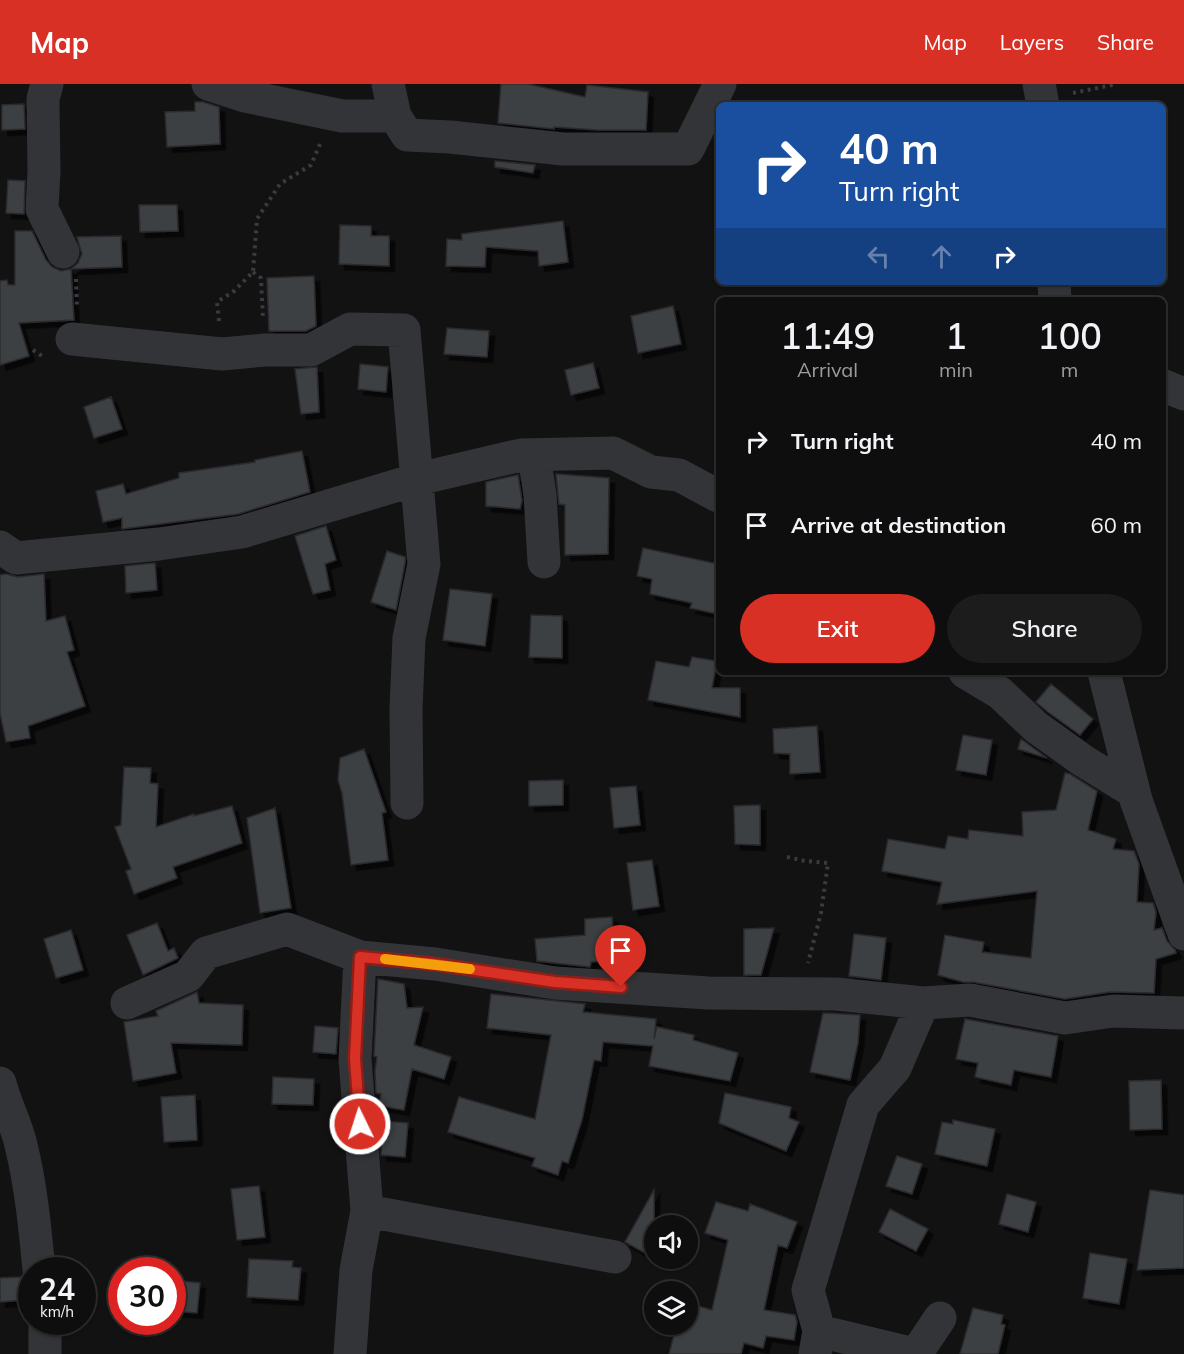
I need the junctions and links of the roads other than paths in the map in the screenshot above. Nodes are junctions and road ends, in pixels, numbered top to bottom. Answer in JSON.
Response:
{"nodes":[{"id":1,"x":47,"y":84,"type":"edge"},
{"id":2,"x":208,"y":84,"type":"edge"},
{"id":3,"x":388,"y":84,"type":"edge"},
{"id":4,"x":720,"y":84,"type":"edge"},
{"id":5,"x":395,"y":116,"type":"junction"},
{"id":6,"x":63,"y":252,"type":"dead end"},
{"id":7,"x":72,"y":339,"type":"dead end"},
{"id":8,"x":1166,"y":387,"type":"edge"},
{"id":9,"x":1184,"y":394,"type":"edge"},
{"id":10,"x":534,"y":455,"type":"junction"},
{"id":11,"x":418,"y":479,"type":"junction"},
{"id":12,"x":716,"y":495,"type":"edge"},
{"id":13,"x":5,"y":556,"type":"edge"},
{"id":14,"x":544,"y":562,"type":"dead end"},
{"id":15,"x":970,"y":675,"type":"edge"},
{"id":16,"x":1105,"y":675,"type":"edge"},
{"id":17,"x":1134,"y":792,"type":"junction"},
{"id":18,"x":407,"y":803,"type":"dead end"},
{"id":19,"x":1184,"y":934,"type":"edge"},
{"id":20,"x":360,"y":957,"type":"junction"},
{"id":21,"x":127,"y":1003,"type":"dead end"},
{"id":22,"x":923,"y":1003,"type":"junction"},
{"id":23,"x":1184,"y":1013,"type":"edge"},
{"id":24,"x":2,"y":1098,"type":"edge"},
{"id":25,"x":367,"y":1211,"type":"junction"},
{"id":26,"x":38,"y":1257,"type":"edge"},
{"id":27,"x":615,"y":1257,"type":"dead end"},
{"id":28,"x":940,"y":1318,"type":"dead end"},
{"id":29,"x":45,"y":1335,"type":"edge"},
{"id":30,"x":817,"y":1343,"type":"edge"},
{"id":31,"x":45,"y":1354,"type":"edge"},
{"id":32,"x":350,"y":1354,"type":"edge"},
{"id":33,"x":915,"y":1354,"type":"edge"}],
"edges":[{"from":1,"to":6,"type":"street"},
{"from":2,"to":5,"type":"street"},
{"from":3,"to":5,"type":"street"},
{"from":4,"to":5,"type":"street"},
{"from":7,"to":11,"type":"street"},
{"from":8,"to":9,"type":"street"},
{"from":10,"to":11,"type":"street"},
{"from":10,"to":12,"type":"street"},
{"from":10,"to":14,"type":"street"},
{"from":11,"to":13,"type":"street"},
{"from":11,"to":18,"type":"street"},
{"from":15,"to":17,"type":"street"},
{"from":16,"to":17,"type":"street"},
{"from":17,"to":19,"type":"street"},
{"from":20,"to":21,"type":"street"},
{"from":20,"to":22,"type":"street"},
{"from":20,"to":25,"type":"street"},
{"from":22,"to":23,"type":"street"},
{"from":22,"to":30,"type":"street"},
{"from":24,"to":26,"type":"street"},
{"from":25,"to":27,"type":"street"},
{"from":25,"to":32,"type":"street"},
{"from":28,"to":33,"type":"street"},
{"from":29,"to":31,"type":"street"},
{"from":30,"to":33,"type":"street"}]}
